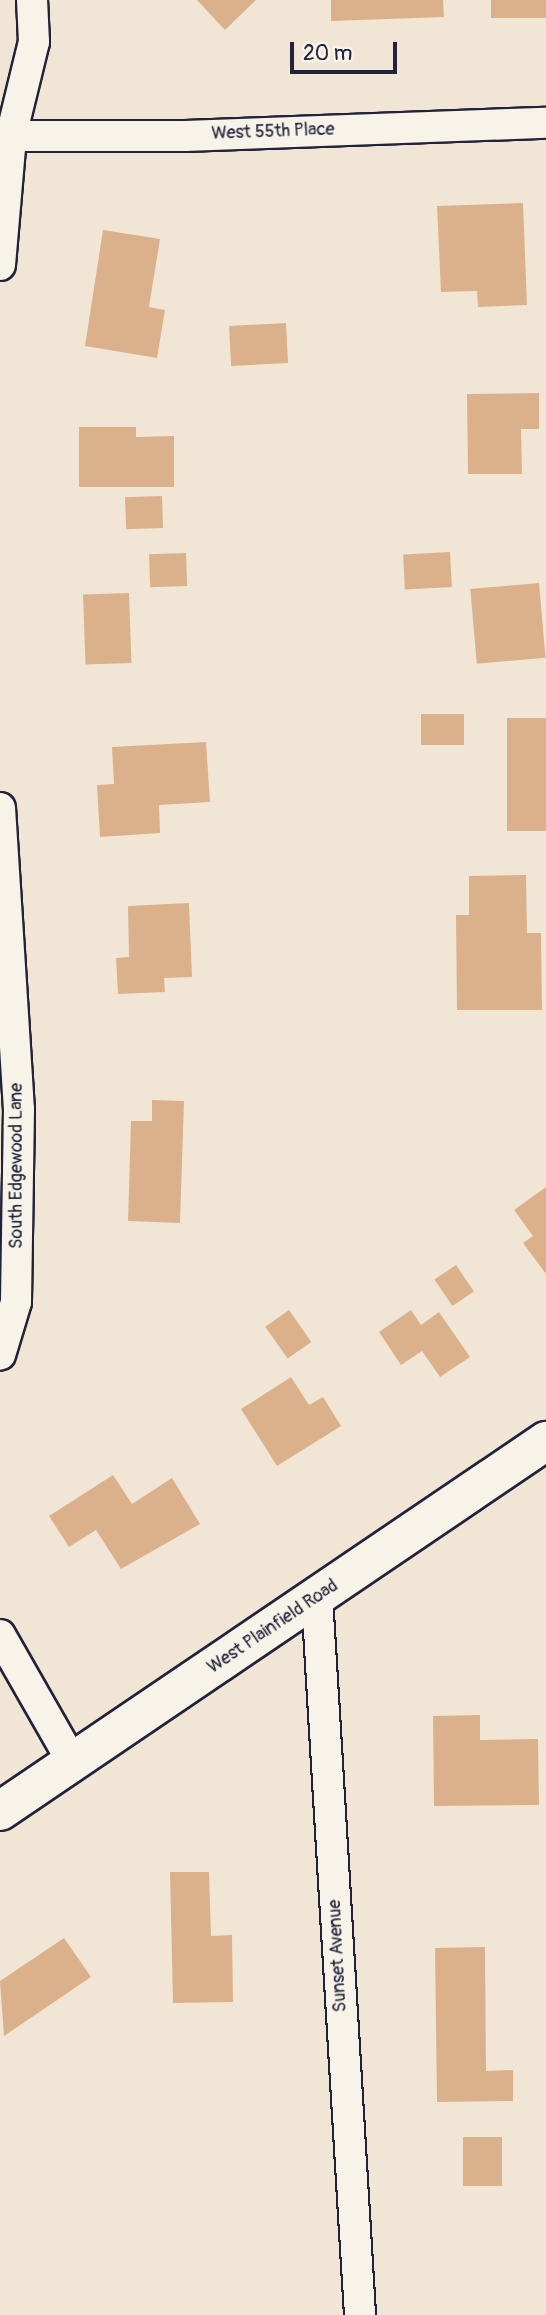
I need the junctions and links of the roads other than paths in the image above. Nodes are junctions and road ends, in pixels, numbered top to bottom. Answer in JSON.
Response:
{"nodes":[{"id":1,"x":32,"y":0,"type":"edge"},
{"id":2,"x":546,"y":122,"type":"edge"},
{"id":3,"x":6,"y":136,"type":"edge"},
{"id":4,"x":0,"y":265,"type":"edge"},
{"id":5,"x":0,"y":808,"type":"edge"},
{"id":6,"x":0,"y":1355,"type":"edge"},
{"id":7,"x":546,"y":1441,"type":"edge"},
{"id":8,"x":317,"y":1597,"type":"junction"},
{"id":9,"x":0,"y":1636,"type":"edge"},
{"id":10,"x":73,"y":1763,"type":"junction"},
{"id":11,"x":0,"y":1811,"type":"edge"},
{"id":12,"x":360,"y":2315,"type":"edge"}],
"edges":[{"from":1,"to":3,"type":"street"},
{"from":2,"to":3,"type":"street","name":"West 55th Place"},
{"from":3,"to":4,"type":"street"},
{"from":5,"to":6,"type":"street","name":"South Edgewood Lane"},
{"from":7,"to":8,"type":"main road","name":"West Plainfield Road"},
{"from":8,"to":10,"type":"main road","name":"West Plainfield Road"},
{"from":8,"to":12,"type":"street","name":"Sunset Avenue"},
{"from":9,"to":10,"type":"street"},
{"from":10,"to":11,"type":"main road","name":"West Plainfield Road"}]}
